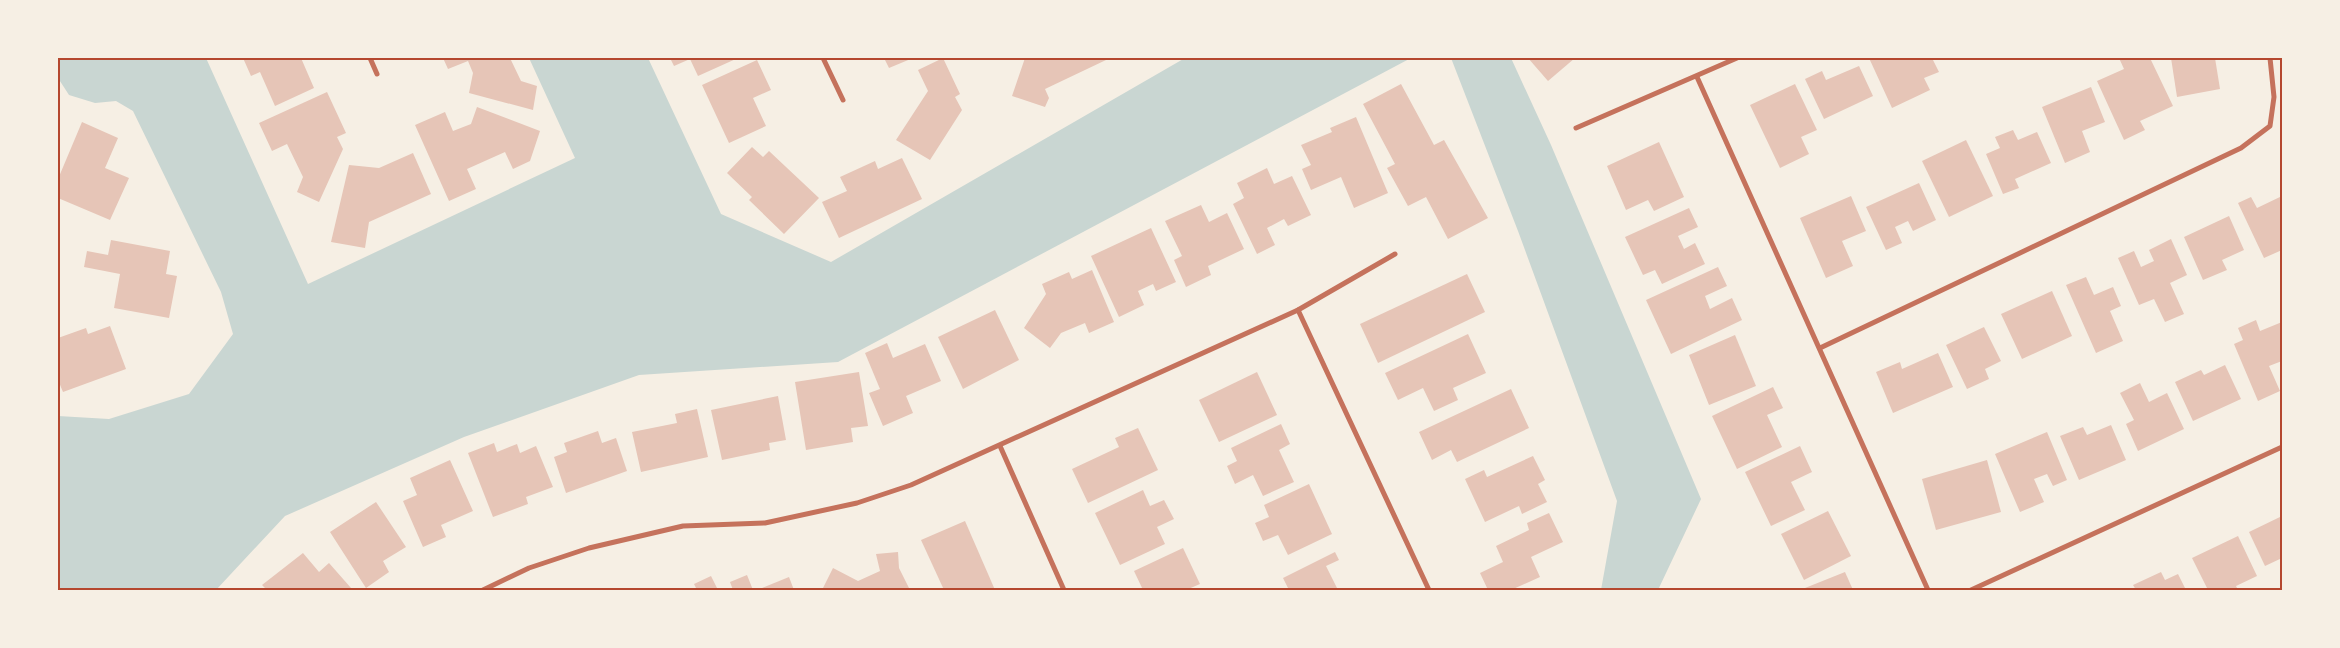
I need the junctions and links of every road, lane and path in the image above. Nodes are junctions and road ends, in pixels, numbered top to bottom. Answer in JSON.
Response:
{"nodes":[{"id":1,"x":370,"y":58,"type":"edge"},
{"id":2,"x":822,"y":58,"type":"edge"},
{"id":3,"x":1737,"y":58,"type":"edge"},
{"id":4,"x":2270,"y":58,"type":"edge"},
{"id":5,"x":377,"y":74,"type":"dead end"},
{"id":6,"x":1697,"y":77,"type":"junction"},
{"id":7,"x":843,"y":100,"type":"dead end"},
{"id":8,"x":1576,"y":128,"type":"dead end"},
{"id":9,"x":1395,"y":254,"type":"dead end"},
{"id":10,"x":1298,"y":310,"type":"junction"},
{"id":11,"x":1820,"y":348,"type":"junction"},
{"id":12,"x":1000,"y":446,"type":"junction"},
{"id":13,"x":2282,"y":447,"type":"edge"},
{"id":14,"x":483,"y":590,"type":"edge"},
{"id":15,"x":1064,"y":590,"type":"edge"},
{"id":16,"x":1429,"y":590,"type":"edge"},
{"id":17,"x":1928,"y":590,"type":"edge"},
{"id":18,"x":1972,"y":590,"type":"edge"}],
"edges":[{"from":1,"to":5,"type":"street"},
{"from":2,"to":7,"type":"street"},
{"from":3,"to":6,"type":"street"},
{"from":4,"to":11,"type":"street"},
{"from":6,"to":8,"type":"street"},
{"from":6,"to":11,"type":"street"},
{"from":9,"to":10,"type":"street"},
{"from":10,"to":12,"type":"street"},
{"from":10,"to":16,"type":"street"},
{"from":11,"to":17,"type":"street"},
{"from":12,"to":14,"type":"street"},
{"from":12,"to":15,"type":"street"},
{"from":13,"to":18,"type":"street"}]}
